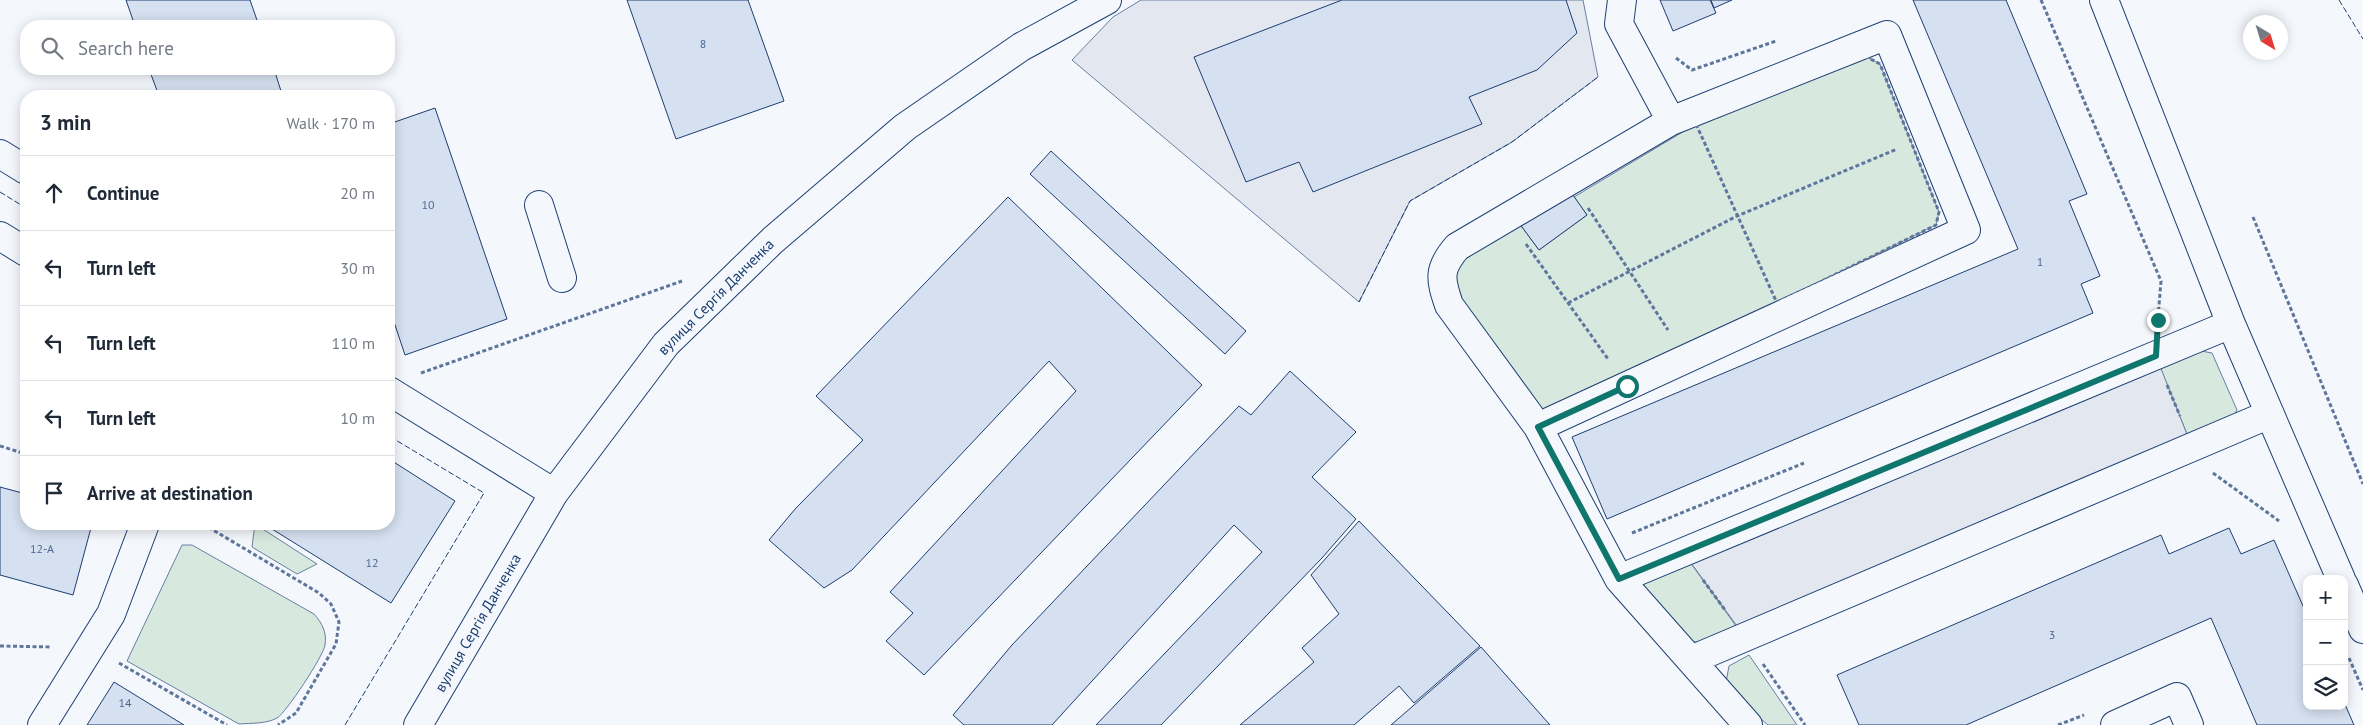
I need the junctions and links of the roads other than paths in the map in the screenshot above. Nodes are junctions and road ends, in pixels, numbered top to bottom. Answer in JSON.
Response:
{"nodes":[{"id":1,"x":1107,"y":0,"type":"edge"},
{"id":2,"x":1622,"y":0,"type":"edge"},
{"id":3,"x":2104,"y":0,"type":"edge"},
{"id":4,"x":1671,"y":121,"type":"junction"},
{"id":5,"x":0,"y":154,"type":"edge"},
{"id":6,"x":20,"y":166,"type":"edge"},
{"id":7,"x":539,"y":205,"type":"dead end"},
{"id":8,"x":0,"y":236,"type":"edge"},
{"id":9,"x":20,"y":248,"type":"edge"},
{"id":10,"x":562,"y":278,"type":"dead end"},
{"id":11,"x":2232,"y":324,"type":"junction"},
{"id":12,"x":395,"y":395,"type":"edge"},
{"id":13,"x":2270,"y":414,"type":"junction"},
{"id":14,"x":1538,"y":427,"type":"junction"},
{"id":15,"x":554,"y":493,"type":"junction"},
{"id":16,"x":143,"y":530,"type":"edge"},
{"id":17,"x":2339,"y":575,"type":"edge"},
{"id":18,"x":1619,"y":579,"type":"junction"},
{"id":19,"x":2348,"y":594,"type":"edge"},
{"id":20,"x":2363,"y":629,"type":"edge"},
{"id":21,"x":1691,"y":660,"type":"junction"},
{"id":22,"x":42,"y":725,"type":"edge"},
{"id":23,"x":418,"y":725,"type":"edge"},
{"id":24,"x":1748,"y":725,"type":"edge"},
{"id":25,"x":2115,"y":725,"type":"edge"},
{"id":26,"x":2189,"y":725,"type":"edge"}],
"edges":[{"from":1,"to":15,"type":"street","name":"вулиця Сергія Данченка"},
{"from":2,"to":4,"type":"street"},
{"from":3,"to":11,"type":"street"},
{"from":4,"to":14,"type":"street"},
{"from":4,"to":14,"type":"street"},
{"from":5,"to":6,"type":"street"},
{"from":7,"to":10,"type":"street"},
{"from":8,"to":9,"type":"street"},
{"from":11,"to":13,"type":"street"},
{"from":11,"to":18,"type":"street"},
{"from":12,"to":15,"type":"street"},
{"from":13,"to":17,"type":"street"},
{"from":13,"to":21,"type":"street"},
{"from":14,"to":18,"type":"street"},
{"from":15,"to":23,"type":"street","name":"вулиця Сергія Данченка"},
{"from":16,"to":22,"type":"street"},
{"from":18,"to":21,"type":"street"},
{"from":19,"to":20,"type":"street"},
{"from":21,"to":24,"type":"street"},
{"from":25,"to":26,"type":"street"}]}
